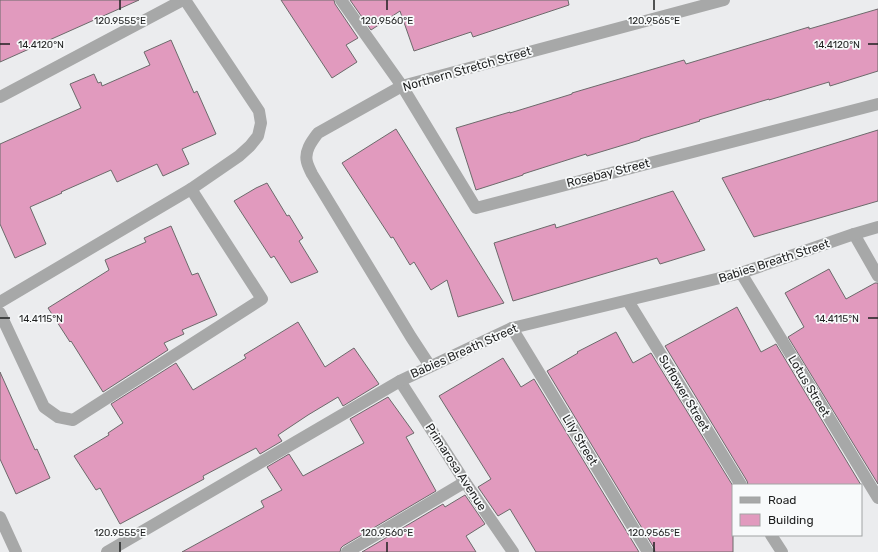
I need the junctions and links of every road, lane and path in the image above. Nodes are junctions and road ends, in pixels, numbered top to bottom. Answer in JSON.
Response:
{"nodes":[{"id":1,"x":184,"y":0,"type":"edge"},
{"id":2,"x":342,"y":0,"type":"edge"},
{"id":3,"x":724,"y":0,"type":"edge"},
{"id":4,"x":402,"y":86,"type":"junction"},
{"id":5,"x":0,"y":96,"type":"edge"},
{"id":6,"x":878,"y":104,"type":"edge"},
{"id":7,"x":191,"y":189,"type":"junction"},
{"id":8,"x":878,"y":227,"type":"edge"},
{"id":9,"x":854,"y":234,"type":"junction"},
{"id":10,"x":741,"y":273,"type":"junction"},
{"id":11,"x":878,"y":276,"type":"edge"},
{"id":12,"x":628,"y":301,"type":"junction"},
{"id":13,"x":0,"y":302,"type":"edge"},
{"id":14,"x":0,"y":313,"type":"edge"},
{"id":15,"x":512,"y":328,"type":"junction"},
{"id":16,"x":430,"y":366,"type":"junction"},
{"id":17,"x":400,"y":381,"type":"junction"},
{"id":18,"x":465,"y":482,"type":"junction"},
{"id":19,"x":740,"y":484,"type":"edge"},
{"id":20,"x":878,"y":498,"type":"edge"},
{"id":21,"x":0,"y":517,"type":"edge"},
{"id":22,"x":772,"y":536,"type":"edge"},
{"id":23,"x":16,"y":552,"type":"edge"},
{"id":24,"x":107,"y":552,"type":"edge"},
{"id":25,"x":347,"y":552,"type":"edge"},
{"id":26,"x":513,"y":552,"type":"edge"},
{"id":27,"x":648,"y":552,"type":"edge"},
{"id":28,"x":782,"y":552,"type":"edge"}],
"edges":[{"from":1,"to":5,"type":"street"},
{"from":1,"to":7,"type":"street"},
{"from":2,"to":4,"type":"street"},
{"from":3,"to":4,"type":"street","name":"Northern Stretch Street"},
{"from":4,"to":6,"type":"street","name":"Rosebay Street"},
{"from":4,"to":16,"type":"street","name":"Northern Stretch Street"},
{"from":7,"to":13,"type":"street"},
{"from":7,"to":14,"type":"street"},
{"from":8,"to":9,"type":"street","name":"Babies Breath Street"},
{"from":9,"to":10,"type":"street","name":"Babies Breath Street"},
{"from":9,"to":11,"type":"street"},
{"from":10,"to":12,"type":"street","name":"Babies Breath Street"},
{"from":10,"to":20,"type":"street","name":"Lotus Street"},
{"from":12,"to":15,"type":"street","name":"Babies Breath Street"},
{"from":12,"to":19,"type":"street","name":"Suflower Street"},
{"from":15,"to":16,"type":"street","name":"Babies Breath Street"},
{"from":15,"to":27,"type":"street","name":"Lily Street"},
{"from":16,"to":17,"type":"street","name":"Babies Breath Street"},
{"from":17,"to":18,"type":"street","name":"Primarosa Avenue"},
{"from":17,"to":24,"type":"street","name":"Babies Breath Street"},
{"from":18,"to":25,"type":"street"},
{"from":18,"to":26,"type":"street","name":"Primarosa Avenue"},
{"from":21,"to":23,"type":"street"},
{"from":22,"to":28,"type":"street"}]}
